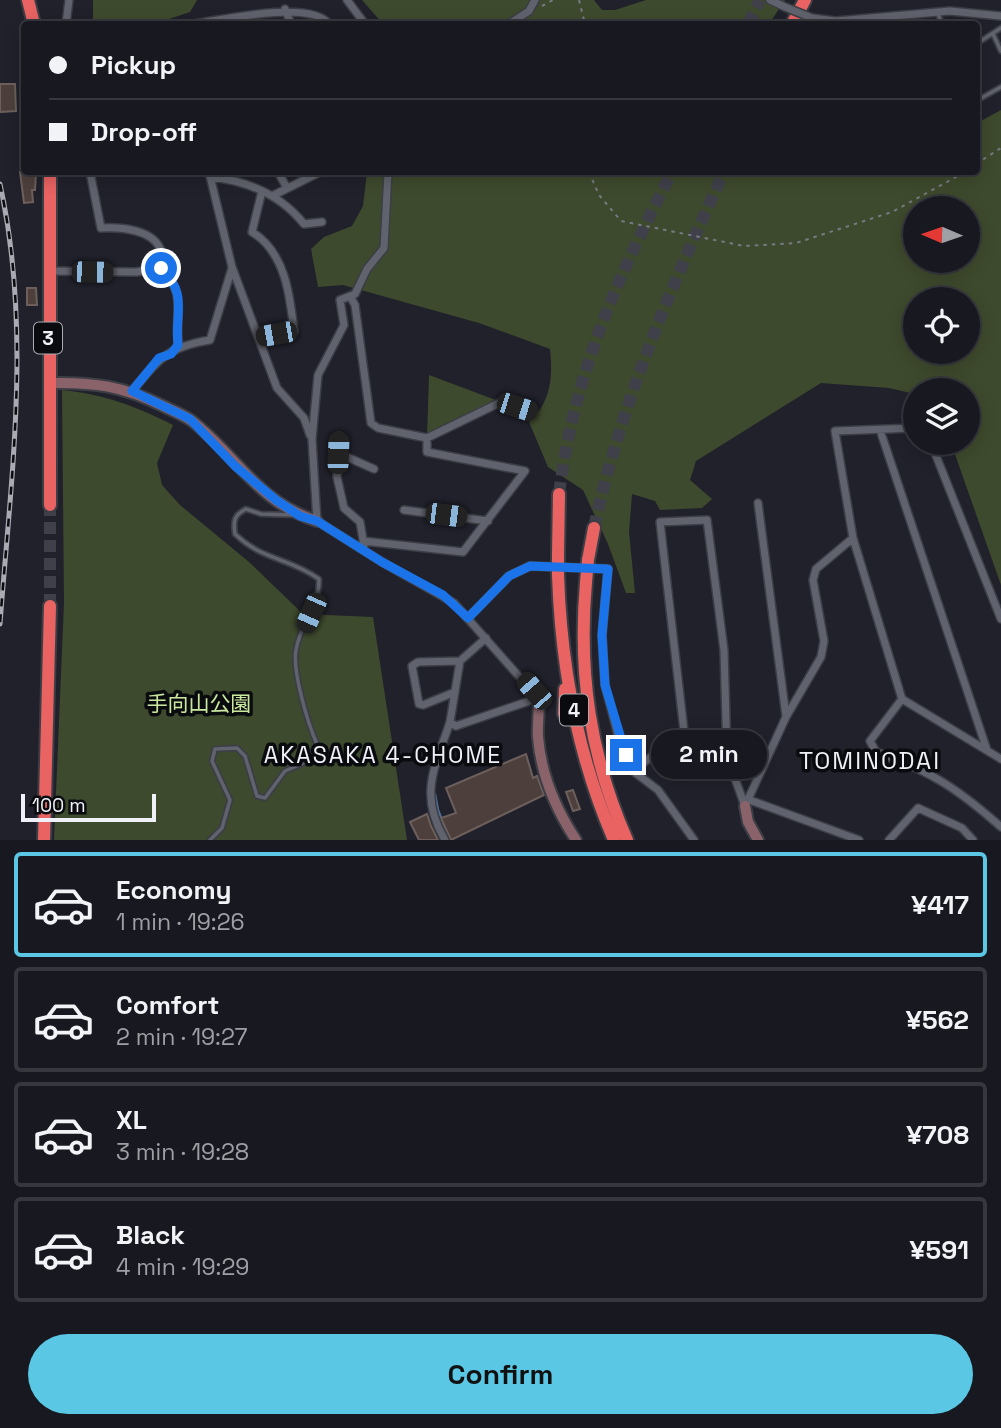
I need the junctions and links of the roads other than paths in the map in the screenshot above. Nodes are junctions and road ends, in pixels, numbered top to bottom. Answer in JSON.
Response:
{"nodes":[{"id":1,"x":28,"y":0,"type":"edge"},
{"id":2,"x":69,"y":0,"type":"edge"},
{"id":3,"x":347,"y":0,"type":"edge"},
{"id":4,"x":535,"y":0,"type":"edge"},
{"id":5,"x":770,"y":0,"type":"edge"},
{"id":6,"x":804,"y":0,"type":"edge"},
{"id":7,"x":285,"y":9,"type":"junction"},
{"id":8,"x":937,"y":12,"type":"junction"},
{"id":9,"x":1001,"y":16,"type":"edge"},
{"id":10,"x":243,"y":20,"type":"edge"},
{"id":11,"x":33,"y":21,"type":"edge"},
{"id":12,"x":66,"y":21,"type":"edge"},
{"id":13,"x":290,"y":21,"type":"edge"},
{"id":14,"x":326,"y":21,"type":"edge"},
{"id":15,"x":363,"y":21,"type":"edge"},
{"id":16,"x":514,"y":21,"type":"edge"},
{"id":17,"x":794,"y":21,"type":"edge"},
{"id":18,"x":897,"y":21,"type":"edge"},
{"id":19,"x":941,"y":21,"type":"edge"},
{"id":20,"x":1001,"y":28,"type":"edge"},
{"id":21,"x":993,"y":34,"type":"junction"},
{"id":22,"x":980,"y":42,"type":"edge"},
{"id":23,"x":1001,"y":51,"type":"edge"},
{"id":24,"x":1001,"y":87,"type":"edge"},
{"id":25,"x":980,"y":99,"type":"edge"},
{"id":26,"x":50,"y":175,"type":"edge"},
{"id":27,"x":91,"y":175,"type":"edge"},
{"id":28,"x":210,"y":175,"type":"edge"},
{"id":29,"x":215,"y":175,"type":"edge"},
{"id":30,"x":280,"y":175,"type":"edge"},
{"id":31,"x":314,"y":175,"type":"edge"},
{"id":32,"x":388,"y":175,"type":"edge"},
{"id":33,"x":287,"y":188,"type":"dead end"},
{"id":34,"x":262,"y":191,"type":"junction"},
{"id":35,"x":272,"y":196,"type":"junction"},
{"id":36,"x":322,"y":222,"type":"dead end"},
{"id":37,"x":232,"y":267,"type":"junction"},
{"id":38,"x":161,"y":268,"type":"junction"},
{"id":39,"x":49,"y":271,"type":"junction"},
{"id":40,"x":351,"y":298,"type":"junction"},
{"id":41,"x":258,"y":337,"type":"junction"},
{"id":42,"x":178,"y":345,"type":"junction"},
{"id":43,"x":49,"y":383,"type":"junction"},
{"id":44,"x":132,"y":391,"type":"junction"},
{"id":45,"x":532,"y":412,"type":"dead end"},
{"id":46,"x":903,"y":428,"type":"edge"},
{"id":47,"x":880,"y":429,"type":"junction"},
{"id":48,"x":339,"y":436,"type":"dead end"},
{"id":49,"x":427,"y":438,"type":"junction"},
{"id":50,"x":312,"y":439,"type":"junction"},
{"id":51,"x":338,"y":453,"type":"junction"},
{"id":52,"x":936,"y":455,"type":"edge"},
{"id":53,"x":374,"y":469,"type":"dead end"},
{"id":54,"x":559,"y":494,"type":"tunnel mouth"},
{"id":55,"x":758,"y":503,"type":"dead end"},
{"id":56,"x":50,"y":505,"type":"tunnel mouth"},
{"id":57,"x":404,"y":510,"type":"dead end"},
{"id":58,"x":300,"y":516,"type":"junction"},
{"id":59,"x":488,"y":520,"type":"junction"},
{"id":60,"x":317,"y":521,"type":"junction"},
{"id":61,"x":594,"y":528,"type":"tunnel mouth"},
{"id":62,"x":853,"y":538,"type":"junction"},
{"id":63,"x":363,"y":541,"type":"junction"},
{"id":64,"x":365,"y":552,"type":"junction"},
{"id":65,"x":50,"y":606,"type":"tunnel mouth"},
{"id":66,"x":468,"y":618,"type":"junction"},
{"id":67,"x":1001,"y":619,"type":"edge"},
{"id":68,"x":486,"y":638,"type":"junction"},
{"id":69,"x":460,"y":660,"type":"junction"},
{"id":70,"x":566,"y":665,"type":"junction"},
{"id":71,"x":455,"y":692,"type":"junction"},
{"id":72,"x":538,"y":698,"type":"junction"},
{"id":73,"x":902,"y":699,"type":"junction"},
{"id":74,"x":564,"y":713,"type":"dead end"},
{"id":75,"x":786,"y":717,"type":"junction"},
{"id":76,"x":450,"y":722,"type":"junction"},
{"id":77,"x":987,"y":750,"type":"junction"},
{"id":78,"x":1001,"y":759,"type":"edge"},
{"id":79,"x":633,"y":771,"type":"junction"},
{"id":80,"x":746,"y":802,"type":"junction"},
{"id":81,"x":1001,"y":827,"type":"edge"},
{"id":82,"x":44,"y":840,"type":"edge"},
{"id":83,"x":210,"y":840,"type":"edge"},
{"id":84,"x":445,"y":840,"type":"edge"},
{"id":85,"x":576,"y":840,"type":"edge"},
{"id":86,"x":614,"y":840,"type":"edge"},
{"id":87,"x":627,"y":840,"type":"edge"},
{"id":88,"x":694,"y":840,"type":"edge"},
{"id":89,"x":758,"y":840,"type":"edge"},
{"id":90,"x":859,"y":840,"type":"edge"},
{"id":91,"x":889,"y":840,"type":"edge"},
{"id":92,"x":973,"y":840,"type":"edge"}],
"edges":[{"from":1,"to":11,"type":"highway"},
{"from":2,"to":12,"type":"street"},
{"from":3,"to":15,"type":"street"},
{"from":4,"to":16,"type":"street"},
{"from":5,"to":18,"type":"street","bridge":true},
{"from":6,"to":17,"type":"highway"},
{"from":7,"to":10,"type":"street"},
{"from":7,"to":13,"type":"street"},
{"from":7,"to":14,"type":"street"},
{"from":8,"to":9,"type":"street"},
{"from":8,"to":18,"type":"street"},
{"from":8,"to":19,"type":"lane"},
{"from":20,"to":21,"type":"lane"},
{"from":21,"to":22,"type":"lane"},
{"from":21,"to":23,"type":"lane"},
{"from":24,"to":25,"type":"lane"},
{"from":26,"to":39,"type":"highway","number":"3"},
{"from":27,"to":38,"type":"street"},
{"from":28,"to":37,"type":"street"},
{"from":29,"to":34,"type":"street"},
{"from":30,"to":33,"type":"street"},
{"from":31,"to":35,"type":"street"},
{"from":32,"to":40,"type":"street"},
{"from":34,"to":35,"type":"street"},
{"from":34,"to":41,"type":"street"},
{"from":35,"to":36,"type":"street"},
{"from":37,"to":41,"type":"street"},
{"from":37,"to":42,"type":"street"},
{"from":38,"to":39,"type":"street"},
{"from":38,"to":42,"type":"street"},
{"from":39,"to":43,"type":"highway","number":"3"},
{"from":40,"to":49,"type":"street"},
{"from":40,"to":50,"type":"street"},
{"from":41,"to":50,"type":"street"},
{"from":42,"to":44,"type":"street"},
{"from":43,"to":44,"type":"street"},
{"from":43,"to":56,"type":"highway","number":"3"},
{"from":44,"to":58,"type":"street"},
{"from":45,"to":49,"type":"street"},
{"from":46,"to":47,"type":"street"},
{"from":47,"to":62,"type":"street"},
{"from":47,"to":77,"type":"street"},
{"from":48,"to":51,"type":"street"},
{"from":49,"to":59,"type":"street"},
{"from":50,"to":60,"type":"street"},
{"from":51,"to":53,"type":"street"},
{"from":51,"to":63,"type":"street"},
{"from":52,"to":67,"type":"street"},
{"from":54,"to":70,"type":"highway","number":"4","bridge":true},
{"from":55,"to":75,"type":"street"},
{"from":57,"to":59,"type":"street"},
{"from":58,"to":60,"type":"street"},
{"from":58,"to":83,"type":"lane"},
{"from":59,"to":63,"type":"street"},
{"from":60,"to":64,"type":"street"},
{"from":61,"to":87,"type":"highway","number":"4","bridge":true},
{"from":62,"to":73,"type":"street"},
{"from":62,"to":75,"type":"street"},
{"from":63,"to":64,"type":"street"},
{"from":64,"to":66,"type":"street"},
{"from":65,"to":82,"type":"highway"},
{"from":66,"to":68,"type":"street"},
{"from":66,"to":79,"type":"street"},
{"from":68,"to":69,"type":"street"},
{"from":68,"to":72,"type":"street"},
{"from":69,"to":71,"type":"street"},
{"from":69,"to":71,"type":"street"},
{"from":70,"to":74,"type":"highway"},
{"from":70,"to":86,"type":"highway","number":"4"},
{"from":71,"to":76,"type":"street"},
{"from":72,"to":76,"type":"street"},
{"from":72,"to":85,"type":"street"},
{"from":73,"to":77,"type":"street"},
{"from":73,"to":81,"type":"street"},
{"from":75,"to":80,"type":"street"},
{"from":76,"to":84,"type":"street"},
{"from":77,"to":78,"type":"street"},
{"from":79,"to":80,"type":"street"},
{"from":79,"to":88,"type":"street"},
{"from":80,"to":89,"type":"street"},
{"from":80,"to":90,"type":"street"},
{"from":91,"to":92,"type":"street"}]}
